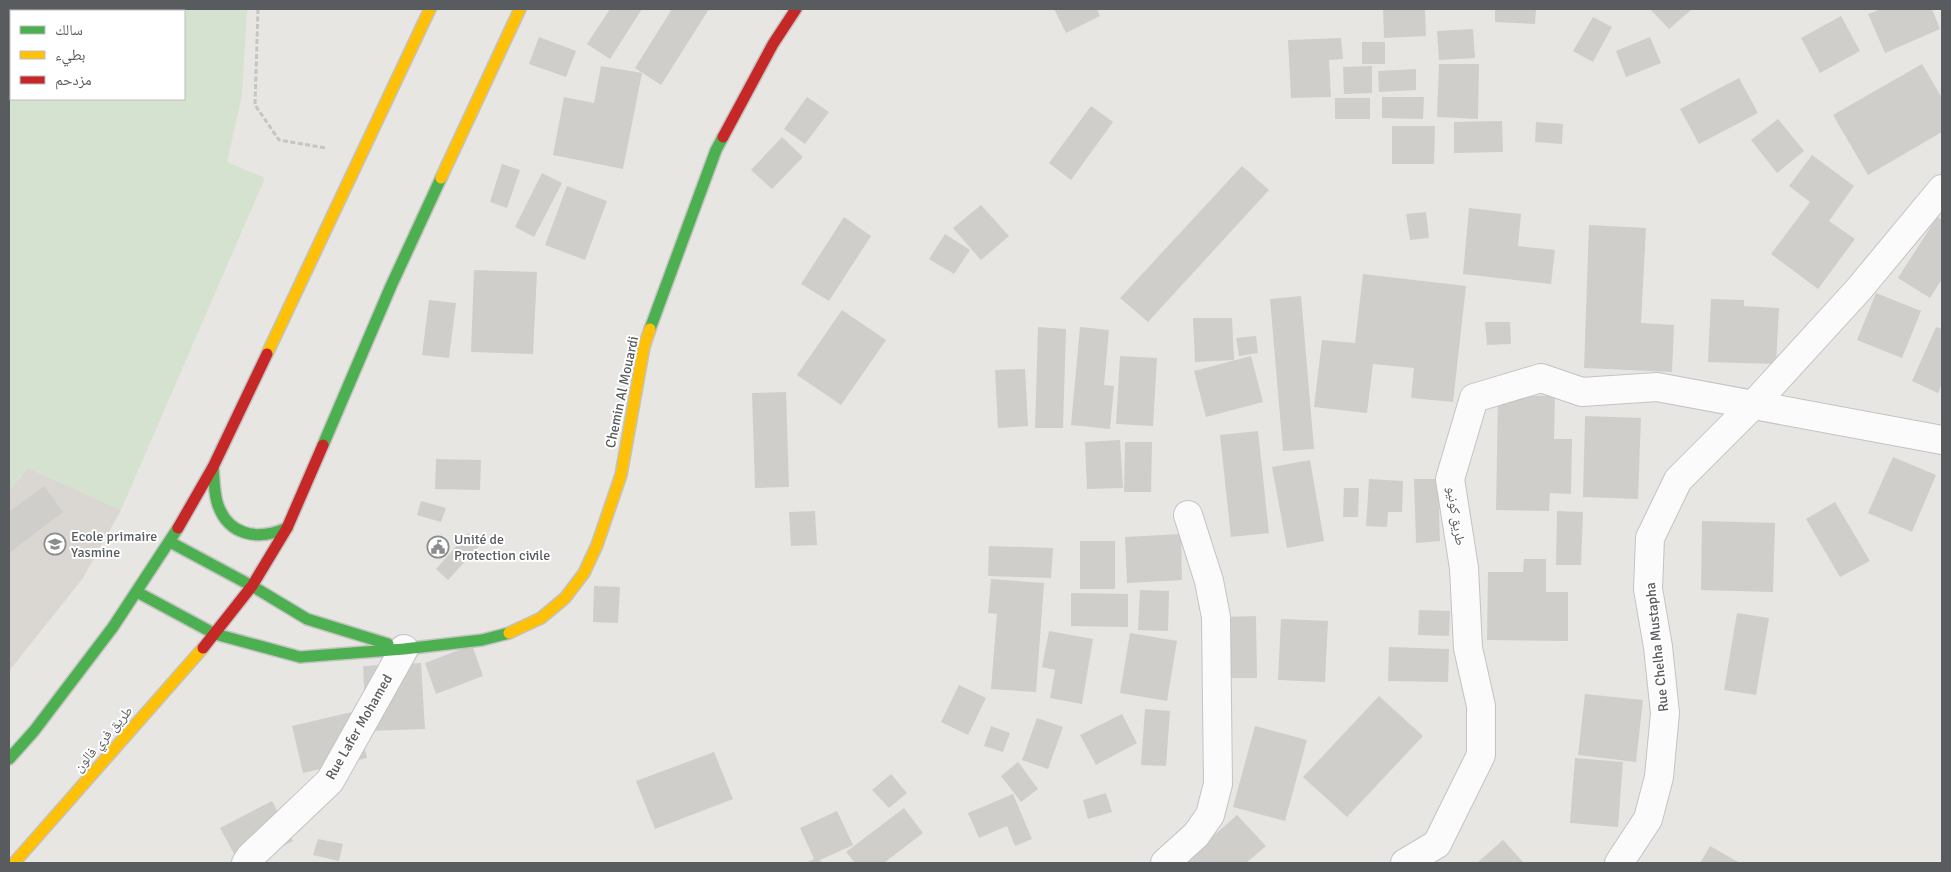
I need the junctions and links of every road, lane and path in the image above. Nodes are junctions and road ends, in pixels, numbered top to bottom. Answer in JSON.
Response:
{"nodes":[{"id":1,"x":258,"y":9,"type":"edge"},
{"id":2,"x":430,"y":9,"type":"edge"},
{"id":3,"x":520,"y":9,"type":"edge"},
{"id":4,"x":796,"y":9,"type":"edge"},
{"id":5,"x":361,"y":154,"type":"junction"},
{"id":6,"x":1942,"y":189,"type":"edge"},
{"id":7,"x":1754,"y":404,"type":"junction"},
{"id":8,"x":1942,"y":440,"type":"edge"},
{"id":9,"x":213,"y":467,"type":"junction"},
{"id":10,"x":1188,"y":515,"type":"dead end"},
{"id":11,"x":287,"y":528,"type":"junction"},
{"id":12,"x":170,"y":542,"type":"junction"},
{"id":13,"x":252,"y":586,"type":"junction"},
{"id":14,"x":137,"y":592,"type":"junction"},
{"id":15,"x":215,"y":634,"type":"junction"},
{"id":16,"x":404,"y":649,"type":"junction"},
{"id":17,"x":9,"y":759,"type":"edge"},
{"id":18,"x":14,"y":863,"type":"edge"},
{"id":19,"x":246,"y":863,"type":"edge"},
{"id":20,"x":1165,"y":863,"type":"edge"},
{"id":21,"x":1405,"y":863,"type":"edge"},
{"id":22,"x":1619,"y":863,"type":"edge"}],
"edges":[{"from":1,"to":5,"type":"path"},
{"from":2,"to":5,"type":"main road"},
{"from":3,"to":11,"type":"main road","name":"طريق فري فالون"},
{"from":4,"to":16,"type":"main road","name":"Chemin Al Mouardi"},
{"from":5,"to":9,"type":"main road"},
{"from":6,"to":7,"type":"street","name":"Rue Chelha Mustapha"},
{"from":7,"to":8,"type":"street"},
{"from":7,"to":21,"type":"street","name":"طريق كونيو"},
{"from":7,"to":22,"type":"street","name":"Rue Chelha Mustapha"},
{"from":9,"to":11,"type":"main road"},
{"from":9,"to":12,"type":"main road"},
{"from":10,"to":20,"type":"street"},
{"from":11,"to":13,"type":"main road","name":"طريق فري فالون"},
{"from":12,"to":13,"type":"main road"},
{"from":12,"to":14,"type":"main road"},
{"from":13,"to":15,"type":"main road","name":"طريق فري فالون"},
{"from":13,"to":16,"type":"main road"},
{"from":14,"to":15,"type":"main road","name":"Chemin Al Mouardi"},
{"from":14,"to":17,"type":"main road"},
{"from":15,"to":16,"type":"main road","name":"Chemin Al Mouardi"},
{"from":15,"to":18,"type":"main road","name":"طريق فري فالون"},
{"from":16,"to":19,"type":"street","name":"Rue Lafer Mohamed"}]}
